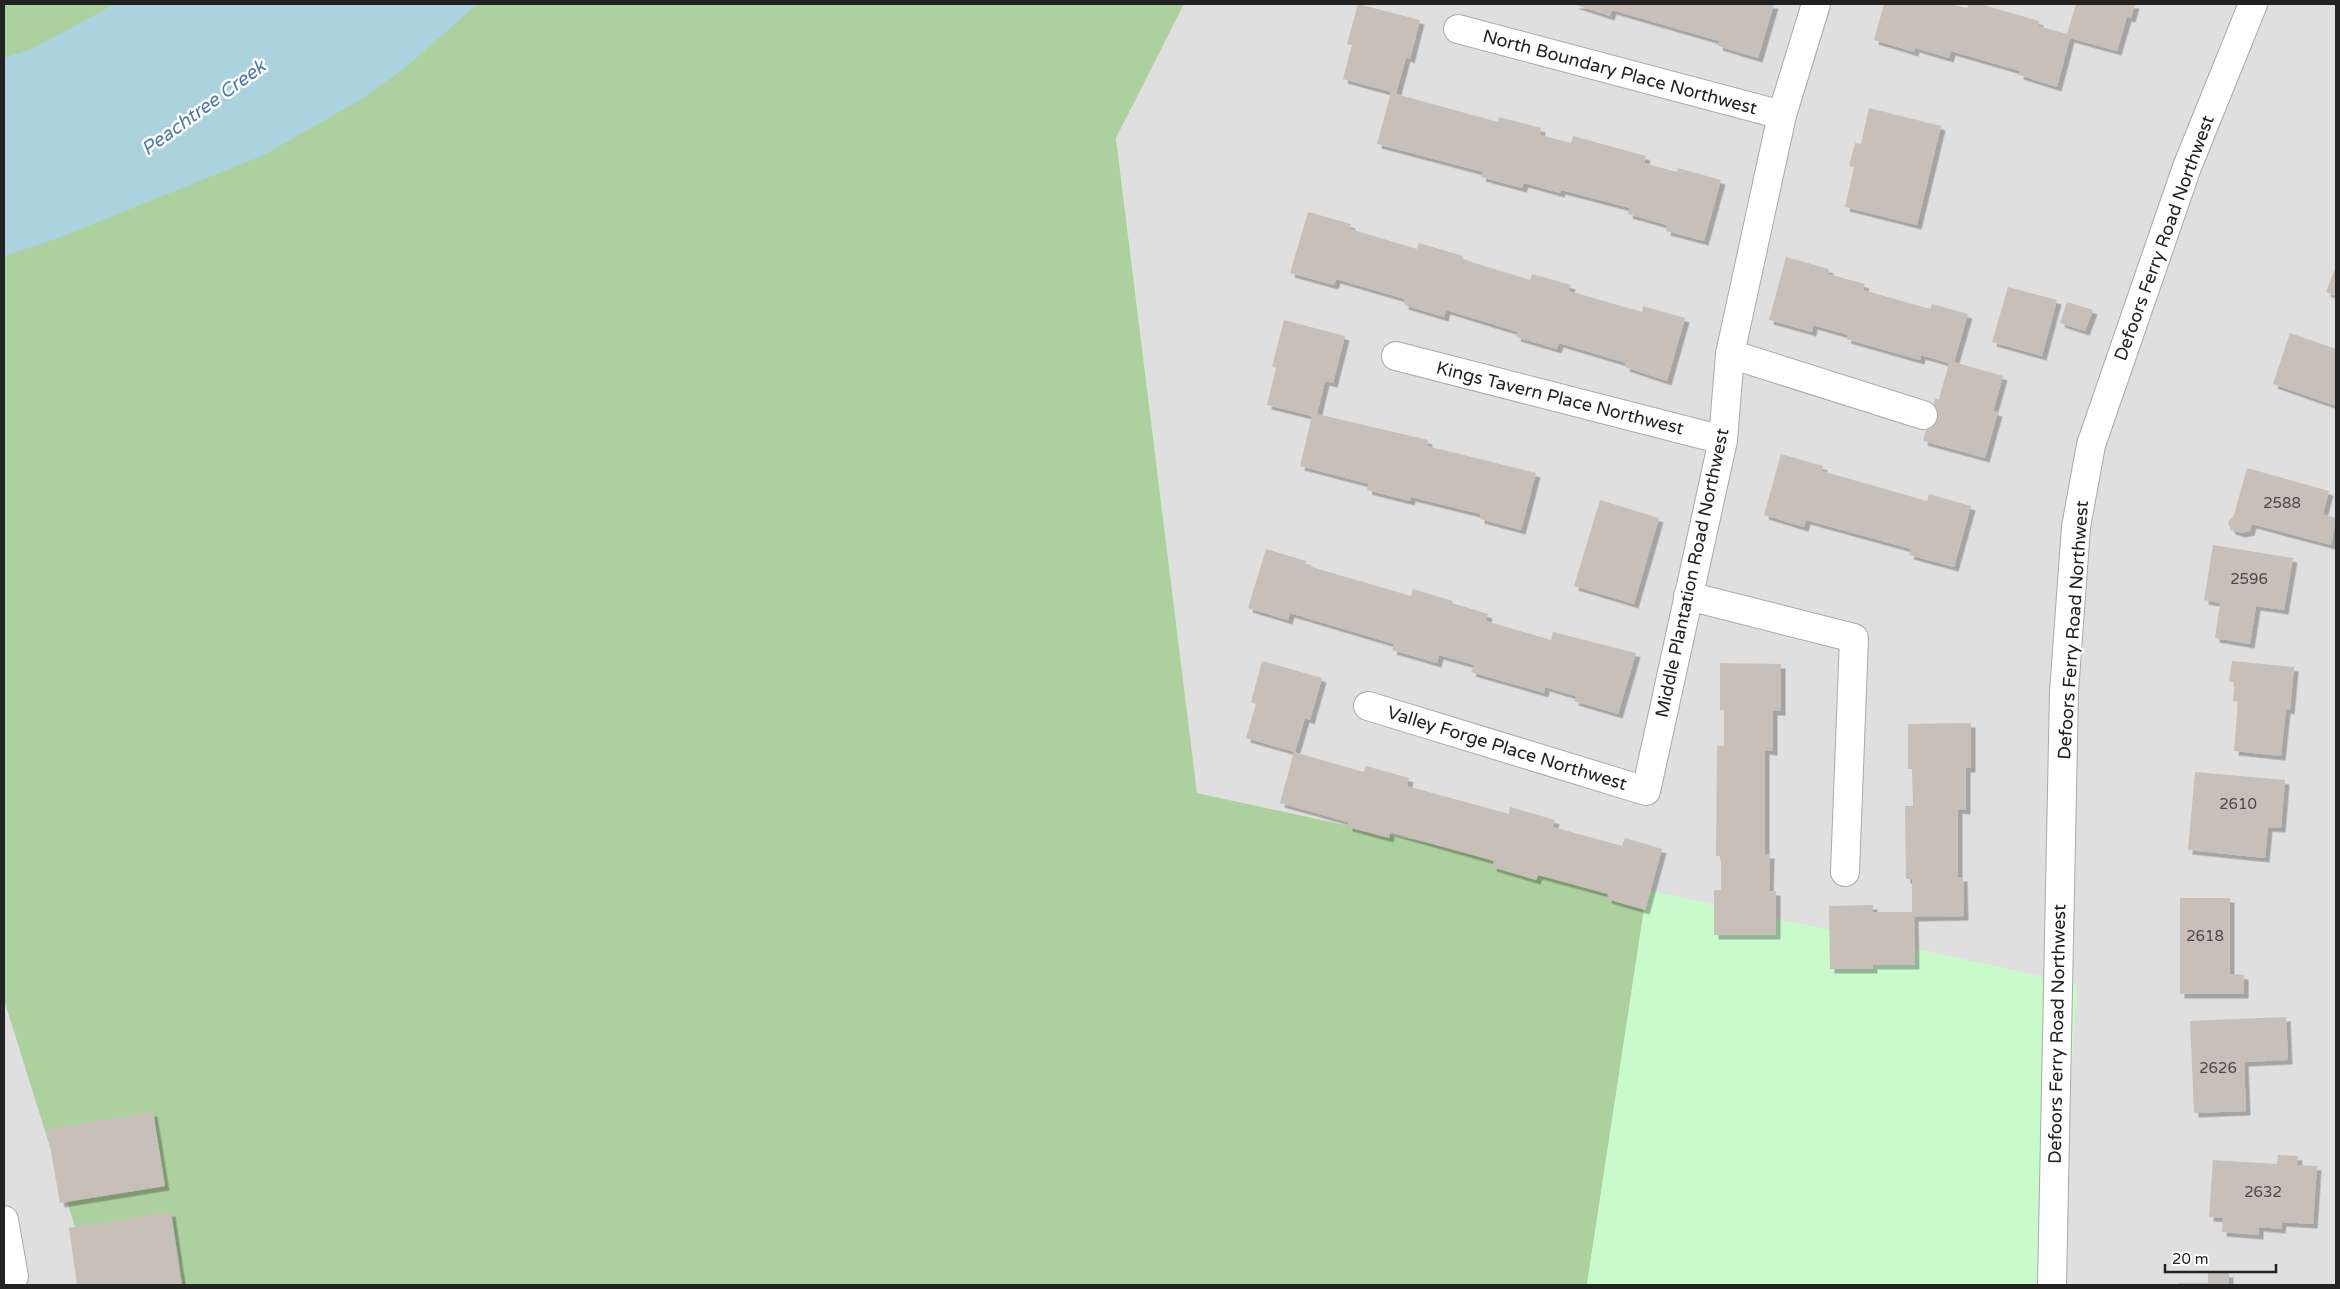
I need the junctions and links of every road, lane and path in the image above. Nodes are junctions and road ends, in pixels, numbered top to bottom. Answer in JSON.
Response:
{"nodes":[{"id":1,"x":1816,"y":4,"type":"edge"},
{"id":2,"x":2253,"y":4,"type":"edge"},
{"id":3,"x":1458,"y":29,"type":"dead end"},
{"id":4,"x":1782,"y":115,"type":"junction"},
{"id":5,"x":1730,"y":354,"type":"junction"},
{"id":6,"x":1396,"y":356,"type":"dead end"},
{"id":7,"x":1923,"y":415,"type":"dead end"},
{"id":8,"x":1723,"y":440,"type":"junction"},
{"id":9,"x":1688,"y":596,"type":"junction"},
{"id":10,"x":1368,"y":706,"type":"dead end"},
{"id":11,"x":1646,"y":791,"type":"joint"},
{"id":12,"x":1845,"y":872,"type":"dead end"},
{"id":13,"x":4,"y":1220,"type":"edge"},
{"id":14,"x":11,"y":1281,"type":"edge"},
{"id":15,"x":2052,"y":1285,"type":"edge"}],
"edges":[{"from":1,"to":4,"type":"street","name":"Middle Plantation Road Northwest"},
{"from":2,"to":15,"type":"street","name":"Defoors Ferry Road Northwest"},
{"from":3,"to":4,"type":"street","name":"North Boundary Place Northwest"},
{"from":4,"to":5,"type":"street","name":"Middle Plantation Road Northwest"},
{"from":5,"to":7,"type":"street"},
{"from":5,"to":8,"type":"street","name":"Middle Plantation Road Northwest"},
{"from":6,"to":8,"type":"street","name":"Kings Tavern Place Northwest"},
{"from":8,"to":9,"type":"street","name":"Middle Plantation Road Northwest"},
{"from":9,"to":11,"type":"street","name":"Middle Plantation Road Northwest"},
{"from":9,"to":12,"type":"street"},
{"from":10,"to":11,"type":"street","name":"Valley Forge Place Northwest"},
{"from":13,"to":14,"type":"street"}]}
